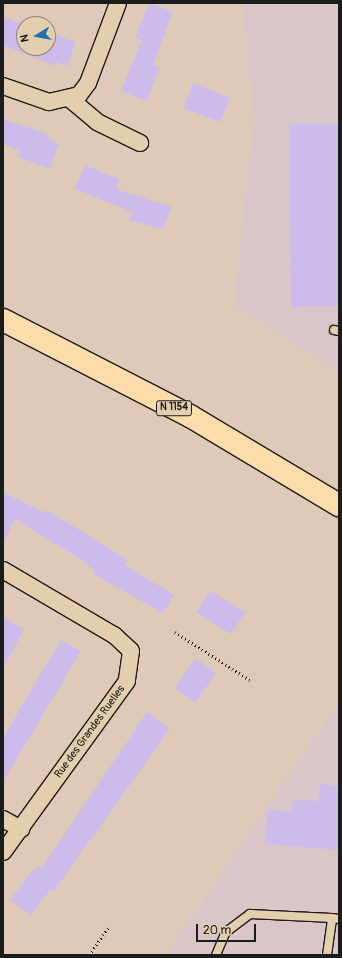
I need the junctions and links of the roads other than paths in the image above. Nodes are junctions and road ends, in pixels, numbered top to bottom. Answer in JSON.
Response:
{"nodes":[{"id":1,"x":118,"y":3,"type":"edge"},
{"id":2,"x":3,"y":86,"type":"edge"},
{"id":3,"x":70,"y":99,"type":"junction"},
{"id":4,"x":140,"y":143,"type":"dead end"},
{"id":5,"x":3,"y":320,"type":"edge"},
{"id":6,"x":339,"y":505,"type":"edge"},
{"id":7,"x":3,"y":570,"type":"edge"},
{"id":8,"x":3,"y":819,"type":"edge"},
{"id":9,"x":21,"y":829,"type":"junction"},
{"id":10,"x":3,"y":852,"type":"edge"},
{"id":11,"x":336,"y":919,"type":"edge"},
{"id":12,"x":216,"y":955,"type":"edge"},
{"id":13,"x":327,"y":955,"type":"edge"}],
"edges":[{"from":1,"to":3,"type":"street"},
{"from":2,"to":3,"type":"street"},
{"from":3,"to":4,"type":"street"},
{"from":5,"to":6,"type":"main road","number":"N 1154"},
{"from":7,"to":9,"type":"street","name":"Rue des Grandes Ruelles"},
{"from":8,"to":9,"type":"street"},
{"from":9,"to":10,"type":"street","name":"Rue des Grandes Ruelles"},
{"from":11,"to":12,"type":"lane"},
{"from":11,"to":13,"type":"lane"}]}
